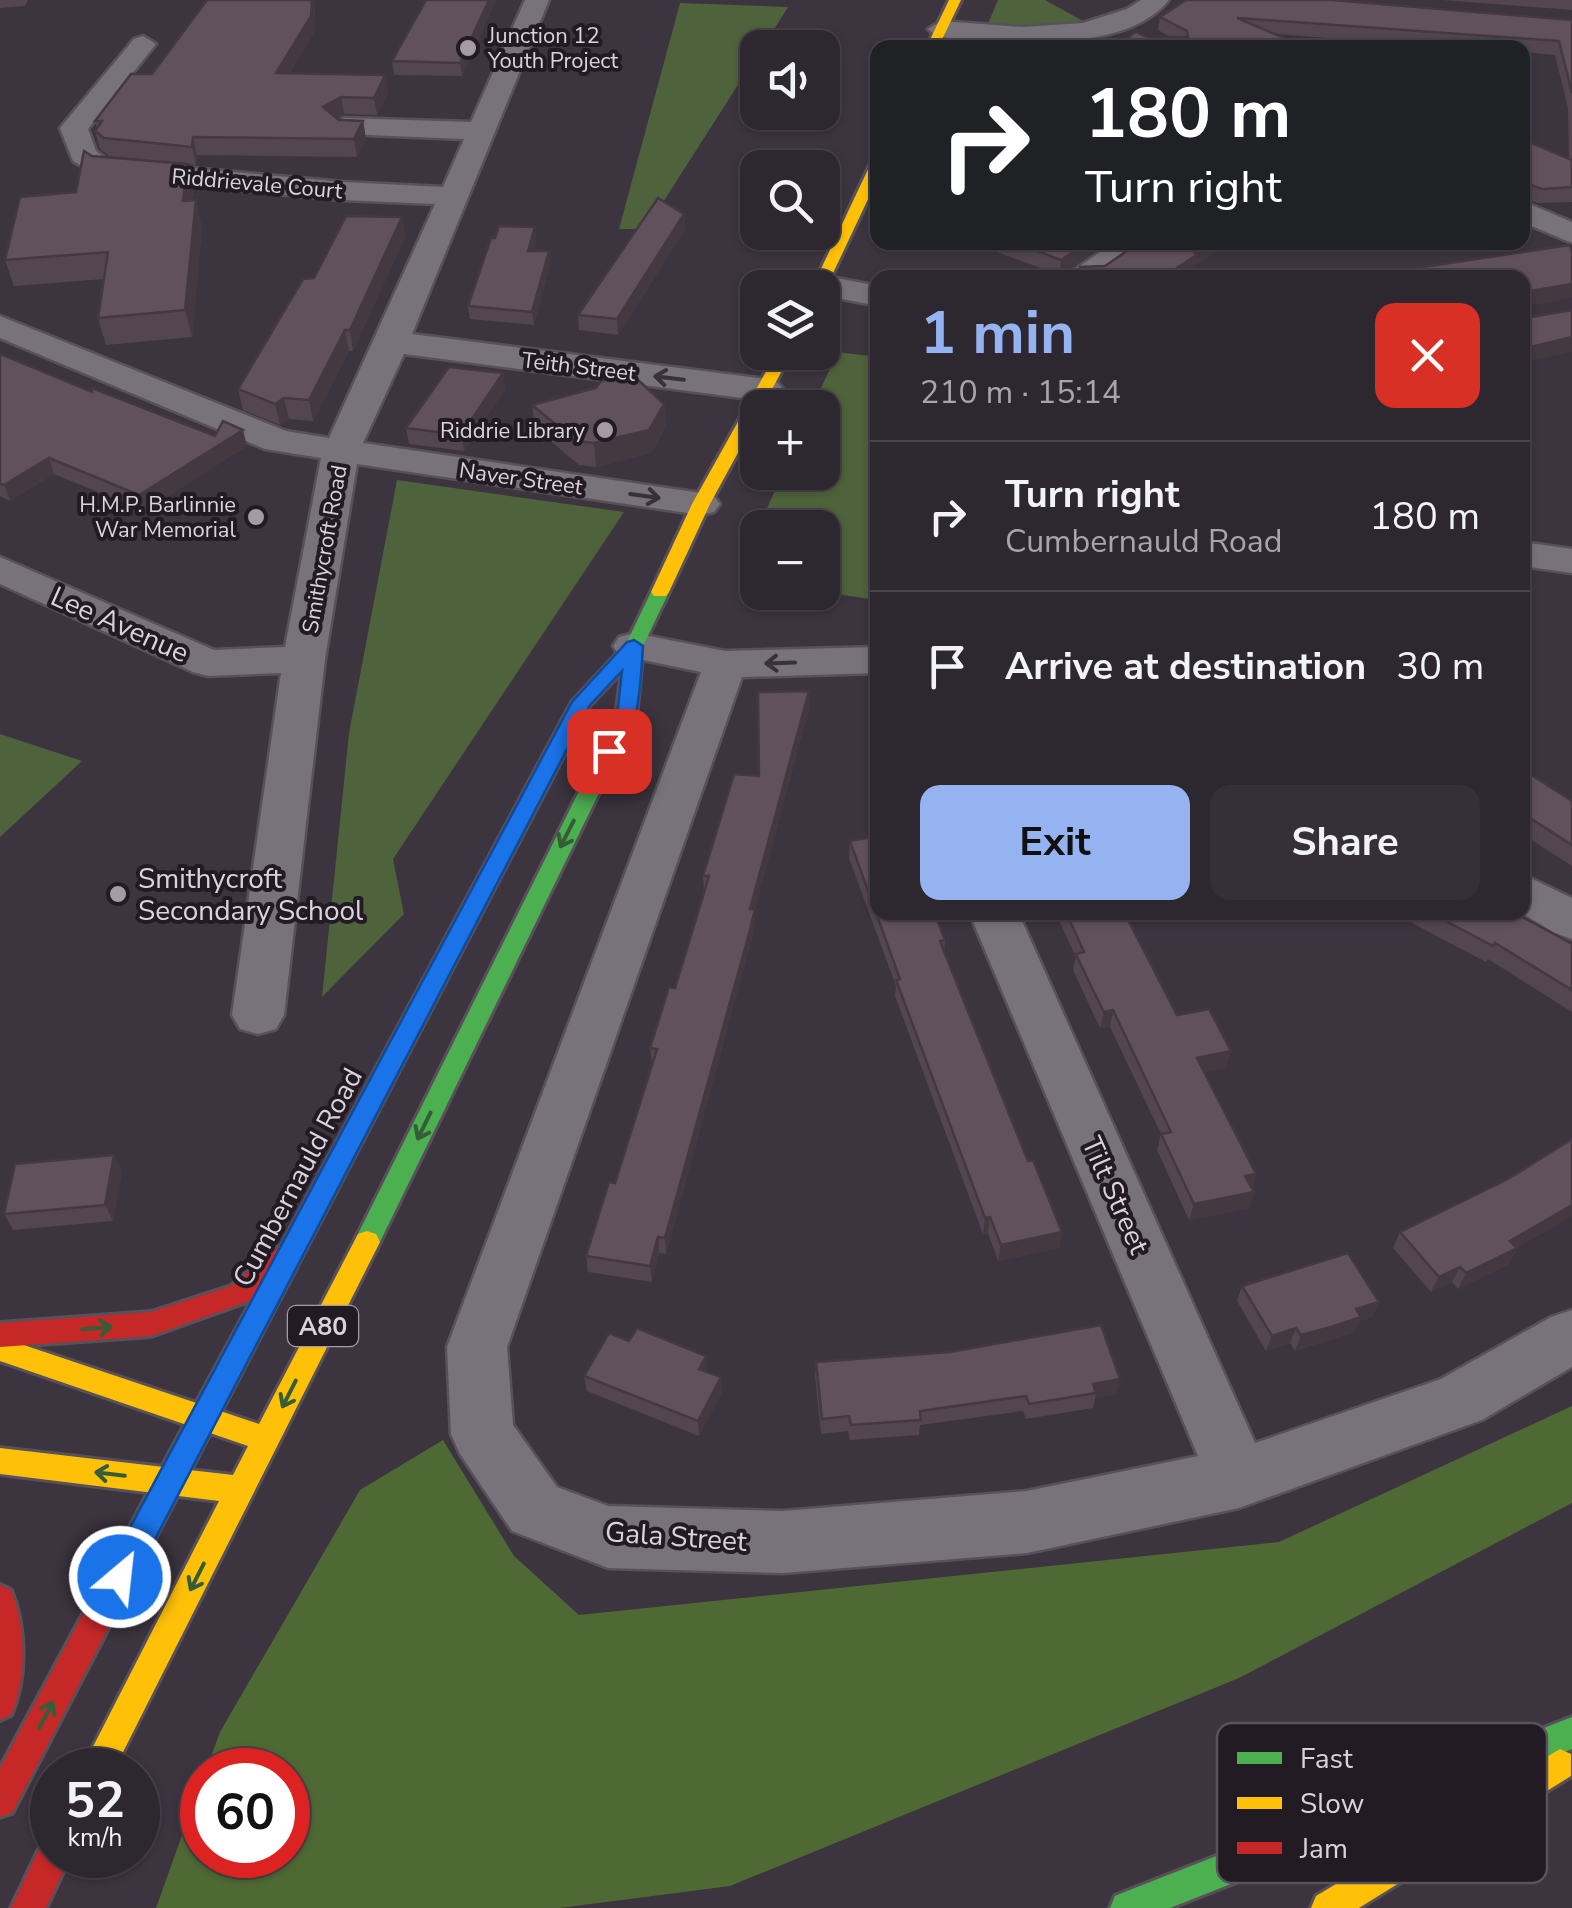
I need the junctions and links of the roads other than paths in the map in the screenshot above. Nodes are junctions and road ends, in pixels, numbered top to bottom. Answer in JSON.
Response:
{"nodes":[{"id":1,"x":537,"y":0,"type":"edge"},
{"id":2,"x":955,"y":0,"type":"edge"},
{"id":3,"x":1156,"y":0,"type":"edge"},
{"id":4,"x":1081,"y":8,"type":"dead end"},
{"id":5,"x":1114,"y":23,"type":"junction"},
{"id":6,"x":1142,"y":35,"type":"edge"},
{"id":7,"x":936,"y":38,"type":"edge"},
{"id":8,"x":143,"y":44,"type":"dead end"},
{"id":9,"x":344,"y":126,"type":"edge"},
{"id":10,"x":480,"y":131,"type":"junction"},
{"id":11,"x":870,"y":180,"type":"edge"},
{"id":12,"x":452,"y":196,"type":"junction"},
{"id":13,"x":1530,"y":214,"type":"edge"},
{"id":14,"x":1572,"y":234,"type":"edge"},
{"id":15,"x":1125,"y":250,"type":"edge"},
{"id":16,"x":828,"y":270,"type":"edge"},
{"id":17,"x":1091,"y":270,"type":"edge"},
{"id":18,"x":840,"y":289,"type":"edge"},
{"id":19,"x":870,"y":295,"type":"edge"},
{"id":20,"x":0,"y":326,"type":"edge"},
{"id":21,"x":392,"y":342,"type":"junction"},
{"id":22,"x":776,"y":370,"type":"edge"},
{"id":23,"x":766,"y":390,"type":"joint"},
{"id":24,"x":740,"y":436,"type":"edge"},
{"id":25,"x":340,"y":453,"type":"junction"},
{"id":26,"x":701,"y":504,"type":"junction"},
{"id":27,"x":1530,"y":555,"type":"edge"},
{"id":28,"x":1572,"y":561,"type":"edge"},
{"id":29,"x":0,"y":569,"type":"edge"},
{"id":30,"x":634,"y":646,"type":"junction"},
{"id":31,"x":304,"y":659,"type":"junction"},
{"id":32,"x":870,"y":660,"type":"edge"},
{"id":33,"x":726,"y":664,"type":"junction"},
{"id":34,"x":1530,"y":896,"type":"edge"},
{"id":35,"x":995,"y":920,"type":"edge"},
{"id":36,"x":1572,"y":922,"type":"edge"},
{"id":37,"x":258,"y":1015,"type":"dead end"},
{"id":38,"x":290,"y":1254,"type":"junction"},
{"id":39,"x":0,"y":1335,"type":"edge"},
{"id":40,"x":1572,"y":1336,"type":"edge"},
{"id":41,"x":0,"y":1349,"type":"edge"},
{"id":42,"x":201,"y":1418,"type":"junction"},
{"id":43,"x":266,"y":1439,"type":"junction"},
{"id":44,"x":0,"y":1461,"type":"edge"},
{"id":45,"x":1238,"y":1478,"type":"junction"},
{"id":46,"x":171,"y":1481,"type":"junction"},
{"id":47,"x":241,"y":1490,"type":"junction"},
{"id":48,"x":0,"y":1600,"type":"edge"},
{"id":49,"x":0,"y":1704,"type":"edge"},
{"id":50,"x":1572,"y":1733,"type":"edge"},
{"id":51,"x":1547,"y":1743,"type":"edge"},
{"id":52,"x":109,"y":1748,"type":"edge"},
{"id":53,"x":1572,"y":1758,"type":"edge"},
{"id":54,"x":1547,"y":1773,"type":"edge"},
{"id":55,"x":0,"y":1801,"type":"edge"},
{"id":56,"x":1217,"y":1873,"type":"edge"},
{"id":57,"x":43,"y":1878,"type":"edge"},
{"id":58,"x":1369,"y":1883,"type":"edge"},
{"id":59,"x":28,"y":1908,"type":"edge"},
{"id":60,"x":1127,"y":1908,"type":"edge"},
{"id":61,"x":1328,"y":1908,"type":"edge"}],
"edges":[{"from":1,"to":10,"type":"street","name":"Smithycroft Road"},
{"from":2,"to":7,"type":"main road"},
{"from":3,"to":5,"type":"street"},
{"from":4,"to":5,"type":"street"},
{"from":5,"to":6,"type":"street"},
{"from":5,"to":7,"type":"street"},
{"from":8,"to":12,"type":"street","name":"Riddrievale Court"},
{"from":9,"to":10,"type":"street"},
{"from":10,"to":12,"type":"street","name":"Smithycroft Road"},
{"from":11,"to":16,"type":"main road"},
{"from":12,"to":21,"type":"street","name":"Smithycroft Road"},
{"from":13,"to":14,"type":"street"},
{"from":15,"to":17,"type":"street"},
{"from":18,"to":19,"type":"street"},
{"from":20,"to":25,"type":"street","name":"Naver Street"},
{"from":23,"to":21,"type":"street","name":"Teith Street","one_way":true},
{"from":21,"to":25,"type":"street","name":"Smithycroft Road"},
{"from":22,"to":23,"type":"main road","name":"Cumbernauld Road","number":"A80"},
{"from":24,"to":26,"type":"main road","name":"Cumbernauld Road","number":"A80"},
{"from":25,"to":26,"type":"street","name":"Naver Street","one_way":true},
{"from":25,"to":31,"type":"street","name":"Smithycroft Road"},
{"from":26,"to":30,"type":"main road","name":"Cumbernauld Road","number":"A80"},
{"from":27,"to":28,"type":"street"},
{"from":29,"to":31,"type":"street","name":"Lee Avenue"},
{"from":30,"to":33,"type":"street"},
{"from":30,"to":38,"type":"main road","name":"Cumbernauld Road","number":"A80"},
{"from":30,"to":43,"type":"main road","name":"Cumbernauld Road","number":"A80","one_way":true},
{"from":31,"to":37,"type":"street","name":"Smithycroft Road"},
{"from":32,"to":33,"type":"street","one_way":true},
{"from":33,"to":45,"type":"street","name":"Gala Street"},
{"from":34,"to":36,"type":"street"},
{"from":35,"to":45,"type":"street","name":"Tilt Street"},
{"from":39,"to":38,"type":"main road","one_way":true},
{"from":38,"to":42,"type":"main road","name":"Cumbernauld Road","number":"A80"},
{"from":40,"to":45,"type":"street","name":"Gala Street"},
{"from":41,"to":42,"type":"main road"},
{"from":42,"to":43,"type":"main road"},
{"from":42,"to":46,"type":"main road","name":"Cumbernauld Road","number":"A80"},
{"from":43,"to":47,"type":"main road","name":"Cumbernauld Road","number":"A80"},
{"from":46,"to":44,"type":"main road","one_way":true},
{"from":46,"to":47,"type":"main road"},
{"from":55,"to":46,"type":"main road","name":"Cumbernauld Road","number":"A80","one_way":true},
{"from":47,"to":52,"type":"main road","name":"Cumbernauld Road","number":"A80","one_way":true},
{"from":48,"to":49,"type":"main road"},
{"from":50,"to":51,"type":"main road"},
{"from":53,"to":54,"type":"main road"},
{"from":56,"to":60,"type":"main road"},
{"from":57,"to":59,"type":"main road"},
{"from":58,"to":61,"type":"main road"}]}
